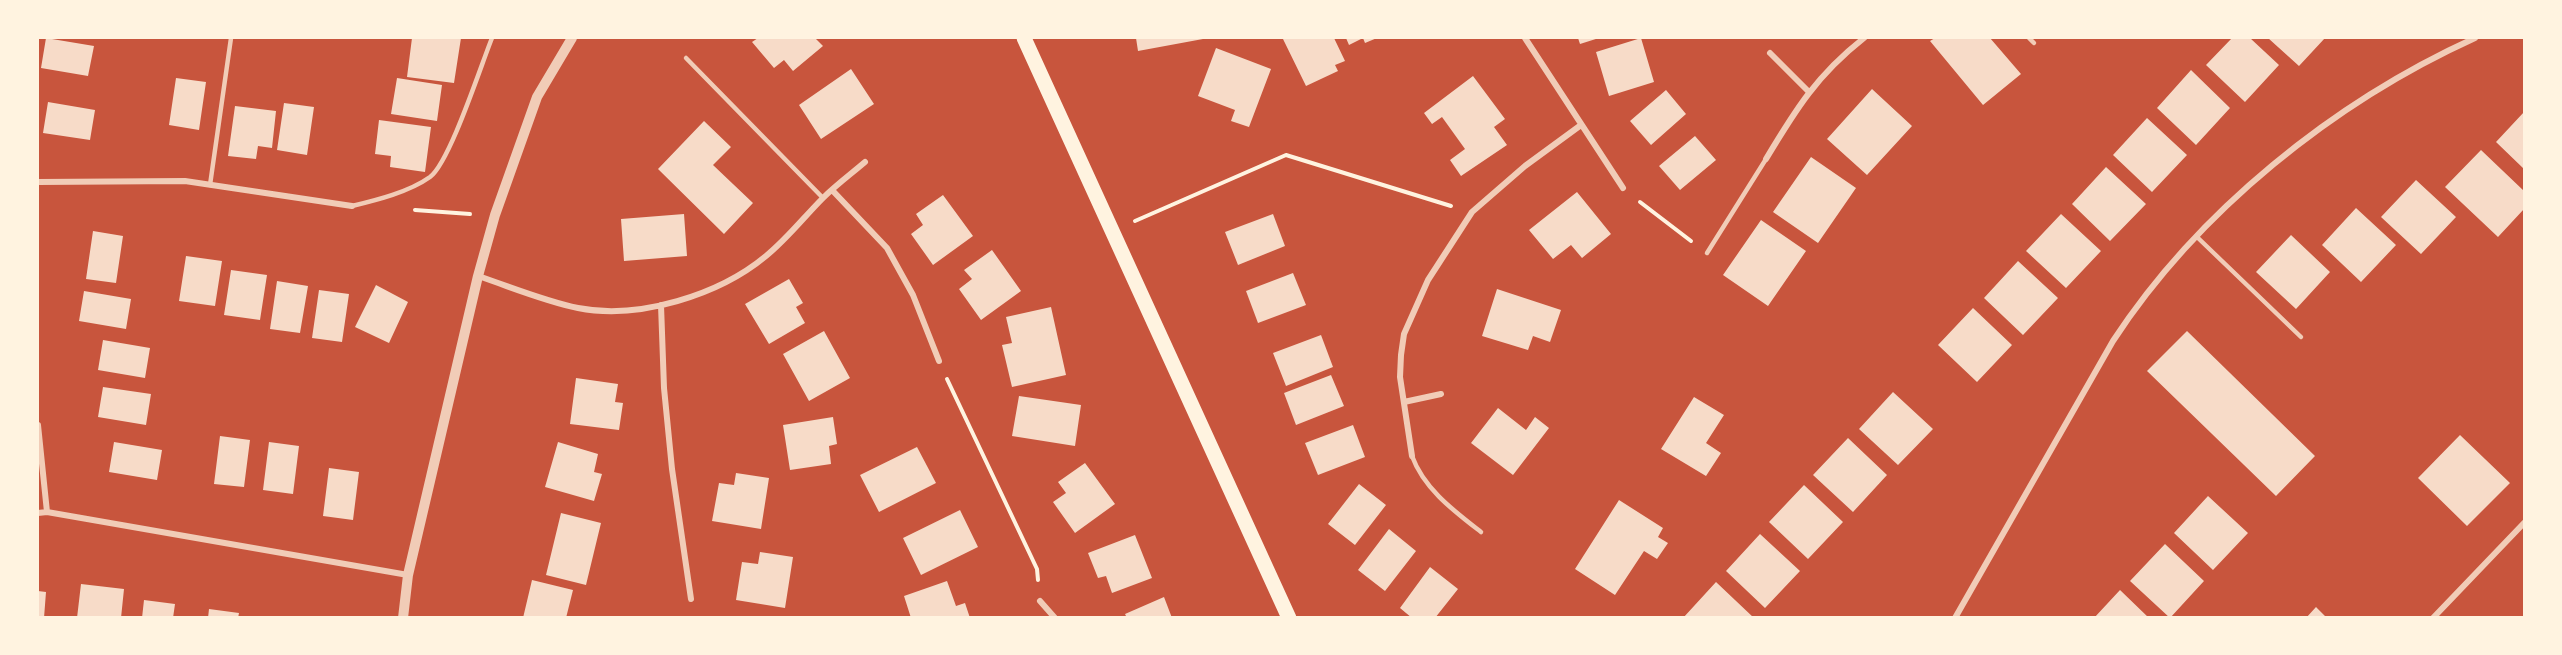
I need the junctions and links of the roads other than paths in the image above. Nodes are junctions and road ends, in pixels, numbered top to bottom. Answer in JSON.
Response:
{"nodes":[{"id":1,"x":231,"y":38,"type":"edge"},
{"id":2,"x":492,"y":38,"type":"edge"},
{"id":3,"x":572,"y":38,"type":"edge"},
{"id":4,"x":1024,"y":38,"type":"edge"},
{"id":5,"x":1525,"y":38,"type":"edge"},
{"id":6,"x":1864,"y":38,"type":"edge"},
{"id":7,"x":2029,"y":38,"type":"edge"},
{"id":8,"x":2475,"y":38,"type":"edge"},
{"id":9,"x":2034,"y":43,"type":"dead end"},
{"id":10,"x":1770,"y":53,"type":"dead end"},
{"id":11,"x":686,"y":58,"type":"dead end"},
{"id":12,"x":1808,"y":91,"type":"junction"},
{"id":13,"x":1581,"y":125,"type":"junction"},
{"id":14,"x":1766,"y":159,"type":"joint"},
{"id":15,"x":865,"y":162,"type":"dead end"},
{"id":16,"x":38,"y":182,"type":"edge"},
{"id":17,"x":210,"y":185,"type":"junction"},
{"id":18,"x":1623,"y":188,"type":"road end"},
{"id":19,"x":832,"y":190,"type":"junction"},
{"id":20,"x":823,"y":198,"type":"junction"},
{"id":21,"x":352,"y":206,"type":"joint"},
{"id":22,"x":2197,"y":237,"type":"junction"},
{"id":23,"x":1707,"y":253,"type":"road end"},
{"id":24,"x":478,"y":276,"type":"junction"},
{"id":25,"x":661,"y":305,"type":"junction"},
{"id":26,"x":2301,"y":337,"type":"dead end"},
{"id":27,"x":939,"y":361,"type":"road end"},
{"id":28,"x":1441,"y":394,"type":"dead end"},
{"id":29,"x":1404,"y":402,"type":"junction"},
{"id":30,"x":38,"y":425,"type":"edge"},
{"id":31,"x":1413,"y":456,"type":"joint"},
{"id":32,"x":47,"y":512,"type":"junction"},
{"id":33,"x":38,"y":513,"type":"edge"},
{"id":34,"x":2524,"y":523,"type":"edge"},
{"id":35,"x":1480,"y":532,"type":"dead end"},
{"id":36,"x":408,"y":575,"type":"junction"},
{"id":37,"x":691,"y":599,"type":"dead end"},
{"id":38,"x":1040,"y":601,"type":"road end"},
{"id":39,"x":403,"y":618,"type":"edge"},
{"id":40,"x":1055,"y":618,"type":"edge"},
{"id":41,"x":1289,"y":618,"type":"edge"},
{"id":42,"x":1955,"y":618,"type":"edge"},
{"id":43,"x":2433,"y":618,"type":"edge"}],
"edges":[{"from":1,"to":17,"type":"lane"},
{"from":2,"to":21,"type":"lane"},
{"from":3,"to":24,"type":"street"},
{"from":4,"to":41,"type":"main road"},
{"from":5,"to":13,"type":"street"},
{"from":6,"to":12,"type":"street"},
{"from":7,"to":9,"type":"lane"},
{"from":8,"to":22,"type":"street"},
{"from":10,"to":12,"type":"street"},
{"from":11,"to":20,"type":"lane"},
{"from":12,"to":14,"type":"street"},
{"from":13,"to":18,"type":"street"},
{"from":13,"to":29,"type":"street"},
{"from":14,"to":23,"type":"lane"},
{"from":15,"to":19,"type":"street"},
{"from":16,"to":17,"type":"street"},
{"from":17,"to":21,"type":"street"},
{"from":19,"to":20,"type":"street"},
{"from":19,"to":27,"type":"street"},
{"from":20,"to":25,"type":"street"},
{"from":22,"to":26,"type":"lane"},
{"from":22,"to":42,"type":"street"},
{"from":24,"to":25,"type":"street"},
{"from":24,"to":36,"type":"street"},
{"from":25,"to":37,"type":"street"},
{"from":28,"to":29,"type":"street"},
{"from":29,"to":31,"type":"street"},
{"from":30,"to":32,"type":"street"},
{"from":31,"to":35,"type":"lane"},
{"from":32,"to":33,"type":"street"},
{"from":32,"to":36,"type":"street"},
{"from":34,"to":43,"type":"street"},
{"from":36,"to":39,"type":"street"},
{"from":38,"to":40,"type":"street"}]}
